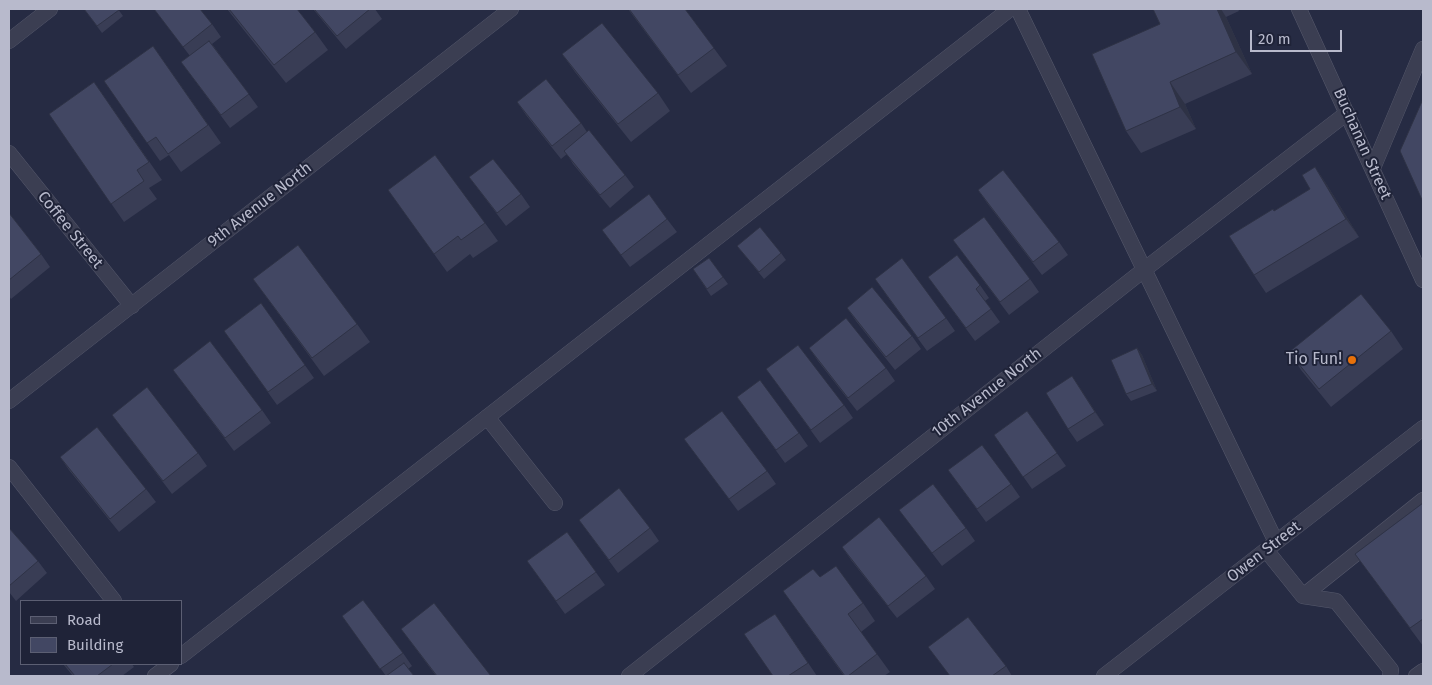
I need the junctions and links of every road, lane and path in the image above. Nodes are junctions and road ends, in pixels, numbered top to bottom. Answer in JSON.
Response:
{"nodes":[{"id":1,"x":50,"y":9,"type":"edge"},
{"id":2,"x":511,"y":9,"type":"edge"},
{"id":3,"x":1010,"y":9,"type":"edge"},
{"id":4,"x":1018,"y":9,"type":"edge"},
{"id":5,"x":1299,"y":9,"type":"edge"},
{"id":6,"x":9,"y":41,"type":"edge"},
{"id":7,"x":1423,"y":49,"type":"edge"},
{"id":8,"x":1348,"y":112,"type":"junction"},
{"id":9,"x":9,"y":153,"type":"edge"},
{"id":10,"x":1373,"y":168,"type":"junction"},
{"id":11,"x":1145,"y":269,"type":"junction"},
{"id":12,"x":1423,"y":280,"type":"edge"},
{"id":13,"x":132,"y":306,"type":"junction"},
{"id":14,"x":9,"y":401,"type":"edge"},
{"id":15,"x":487,"y":417,"type":"junction"},
{"id":16,"x":1423,"y":428,"type":"edge"},
{"id":17,"x":9,"y":467,"type":"edge"},
{"id":18,"x":1423,"y":500,"type":"edge"},
{"id":19,"x":555,"y":503,"type":"dead end"},
{"id":20,"x":1271,"y":546,"type":"junction"},
{"id":21,"x":1303,"y":596,"type":"junction"},
{"id":22,"x":113,"y":600,"type":"edge"},
{"id":23,"x":182,"y":655,"type":"edge"},
{"id":24,"x":1423,"y":671,"type":"edge"},
{"id":25,"x":629,"y":676,"type":"edge"},
{"id":26,"x":1104,"y":676,"type":"edge"},
{"id":27,"x":1390,"y":676,"type":"edge"},
{"id":28,"x":1416,"y":676,"type":"edge"}],
"edges":[{"from":1,"to":6,"type":"street"},
{"from":2,"to":13,"type":"street","name":"9th Avenue North"},
{"from":3,"to":15,"type":"street"},
{"from":4,"to":11,"type":"street"},
{"from":5,"to":8,"type":"street","name":"Buchanan Street"},
{"from":7,"to":10,"type":"street"},
{"from":8,"to":10,"type":"street","name":"Buchanan Street"},
{"from":8,"to":11,"type":"street","name":"10th Avenue North"},
{"from":9,"to":13,"type":"street","name":"Coffee Street"},
{"from":10,"to":12,"type":"street","name":"Buchanan Street"},
{"from":11,"to":20,"type":"street"},
{"from":11,"to":25,"type":"street","name":"10th Avenue North"},
{"from":13,"to":14,"type":"street","name":"9th Avenue North"},
{"from":15,"to":19,"type":"street"},
{"from":15,"to":23,"type":"street"},
{"from":16,"to":20,"type":"street","name":"Owen Street"},
{"from":17,"to":22,"type":"street"},
{"from":18,"to":21,"type":"street"},
{"from":20,"to":21,"type":"street"},
{"from":20,"to":26,"type":"street","name":"Owen Street"},
{"from":21,"to":27,"type":"street"},
{"from":24,"to":28,"type":"street"}]}
